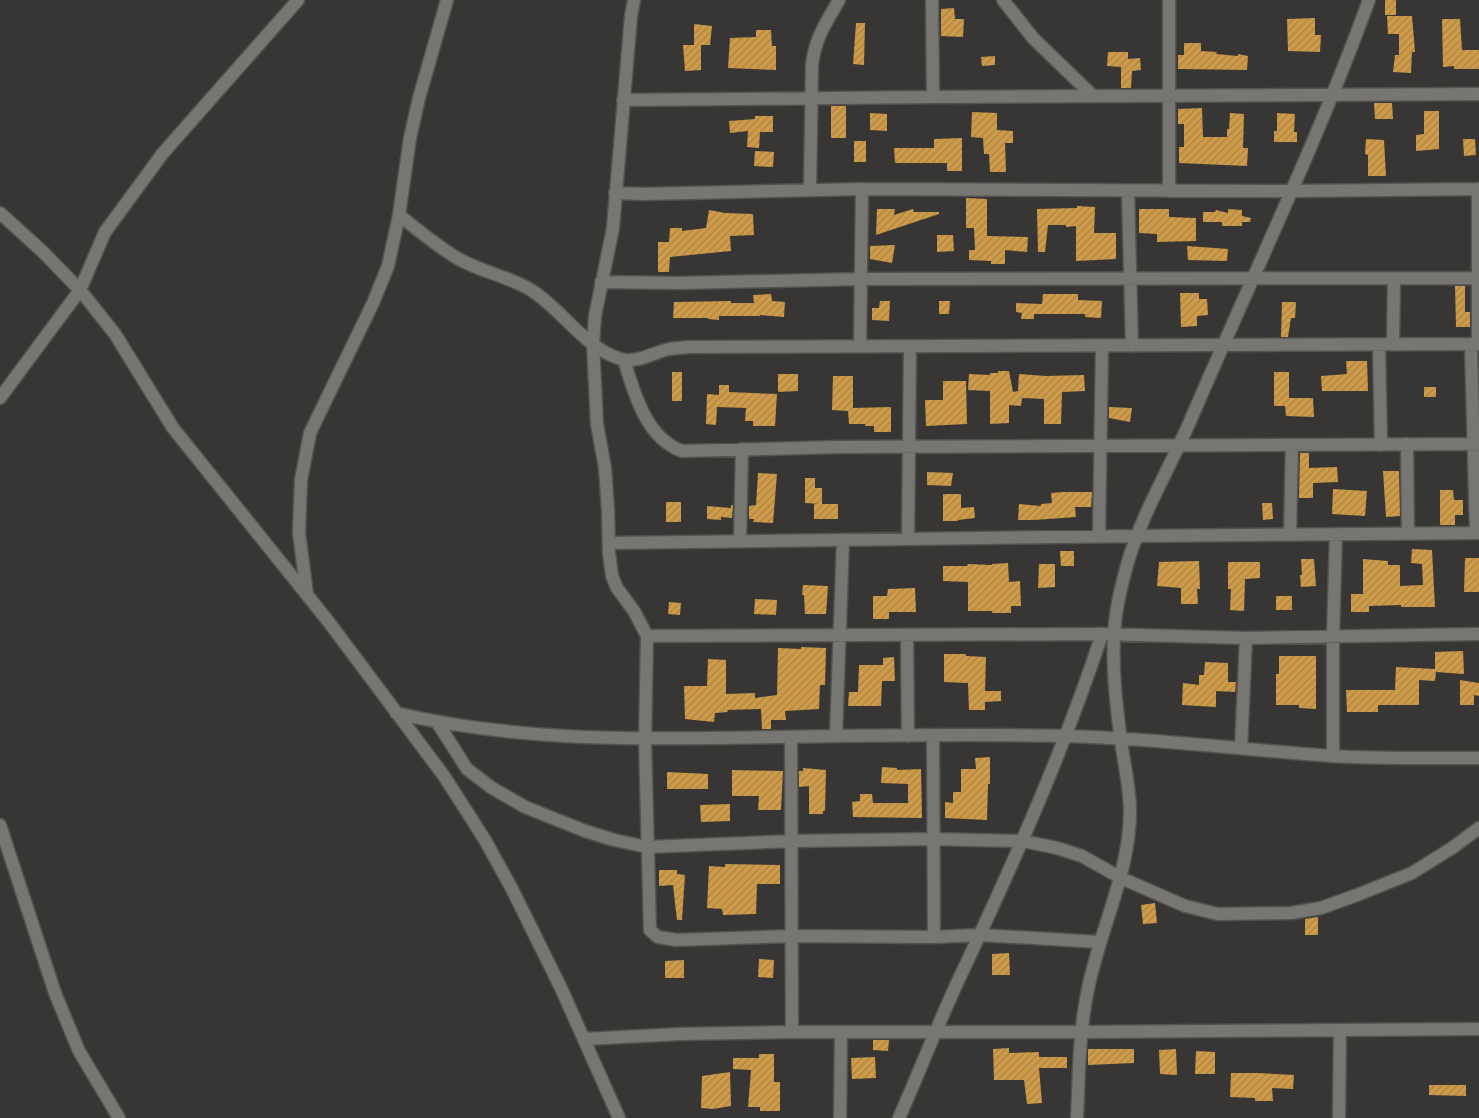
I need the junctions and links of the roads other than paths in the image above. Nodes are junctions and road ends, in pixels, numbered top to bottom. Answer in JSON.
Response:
{"nodes":[{"id":1,"x":298,"y":0,"type":"edge"},
{"id":2,"x":447,"y":0,"type":"edge"},
{"id":3,"x":634,"y":0,"type":"edge"},
{"id":4,"x":839,"y":0,"type":"edge"},
{"id":5,"x":932,"y":0,"type":"edge"},
{"id":6,"x":1003,"y":0,"type":"edge"},
{"id":7,"x":1169,"y":0,"type":"edge"},
{"id":8,"x":1369,"y":0,"type":"edge"},
{"id":9,"x":1479,"y":94,"type":"edge"},
{"id":10,"x":1169,"y":95,"type":"junction"},
{"id":11,"x":933,"y":96,"type":"junction"},
{"id":12,"x":1094,"y":96,"type":"junction"},
{"id":13,"x":1333,"y":96,"type":"junction"},
{"id":14,"x":811,"y":98,"type":"junction"},
{"id":15,"x":623,"y":100,"type":"junction"},
{"id":16,"x":1478,"y":188,"type":"edge"},
{"id":17,"x":862,"y":189,"type":"junction"},
{"id":18,"x":810,"y":190,"type":"junction"},
{"id":19,"x":1169,"y":190,"type":"junction"},
{"id":20,"x":1128,"y":191,"type":"junction"},
{"id":21,"x":1292,"y":191,"type":"junction"},
{"id":22,"x":616,"y":193,"type":"junction"},
{"id":23,"x":0,"y":213,"type":"edge"},
{"id":24,"x":399,"y":215,"type":"junction"},
{"id":25,"x":1478,"y":278,"type":"edge"},
{"id":26,"x":860,"y":279,"type":"junction"},
{"id":27,"x":1130,"y":279,"type":"junction"},
{"id":28,"x":1251,"y":279,"type":"junction"},
{"id":29,"x":1394,"y":279,"type":"junction"},
{"id":30,"x":602,"y":282,"type":"junction"},
{"id":31,"x":80,"y":290,"type":"junction"},
{"id":32,"x":592,"y":344,"type":"junction"},
{"id":33,"x":1393,"y":344,"type":"junction"},
{"id":34,"x":1476,"y":344,"type":"edge"},
{"id":35,"x":1222,"y":345,"type":"junction"},
{"id":36,"x":1379,"y":345,"type":"junction"},
{"id":37,"x":860,"y":346,"type":"junction"},
{"id":38,"x":910,"y":346,"type":"junction"},
{"id":39,"x":1102,"y":346,"type":"junction"},
{"id":40,"x":1132,"y":346,"type":"junction"},
{"id":41,"x":624,"y":360,"type":"junction"},
{"id":42,"x":0,"y":398,"type":"edge"},
{"id":43,"x":1180,"y":444,"type":"junction"},
{"id":44,"x":1407,"y":444,"type":"junction"},
{"id":45,"x":1476,"y":444,"type":"edge"},
{"id":46,"x":1100,"y":445,"type":"junction"},
{"id":47,"x":1292,"y":445,"type":"junction"},
{"id":48,"x":1381,"y":445,"type":"junction"},
{"id":49,"x":909,"y":446,"type":"junction"},
{"id":50,"x":742,"y":449,"type":"junction"},
{"id":51,"x":1478,"y":533,"type":"edge"},
{"id":52,"x":1336,"y":534,"type":"junction"},
{"id":53,"x":1408,"y":534,"type":"junction"},
{"id":54,"x":1290,"y":535,"type":"junction"},
{"id":55,"x":1099,"y":536,"type":"junction"},
{"id":56,"x":1136,"y":536,"type":"junction"},
{"id":57,"x":908,"y":539,"type":"junction"},
{"id":58,"x":843,"y":540,"type":"junction"},
{"id":59,"x":740,"y":541,"type":"junction"},
{"id":60,"x":609,"y":543,"type":"junction"},
{"id":61,"x":307,"y":595,"type":"junction"},
{"id":62,"x":1108,"y":634,"type":"junction"},
{"id":63,"x":1479,"y":634,"type":"edge"},
{"id":64,"x":840,"y":635,"type":"junction"},
{"id":65,"x":907,"y":635,"type":"junction"},
{"id":66,"x":647,"y":636,"type":"junction"},
{"id":67,"x":1333,"y":636,"type":"junction"},
{"id":68,"x":1246,"y":638,"type":"junction"},
{"id":69,"x":396,"y":713,"type":"junction"},
{"id":70,"x":437,"y":722,"type":"junction"},
{"id":71,"x":836,"y":736,"type":"junction"},
{"id":72,"x":908,"y":736,"type":"junction"},
{"id":73,"x":933,"y":736,"type":"junction"},
{"id":74,"x":1066,"y":736,"type":"junction"},
{"id":75,"x":791,"y":737,"type":"junction"},
{"id":76,"x":1120,"y":738,"type":"junction"},
{"id":77,"x":645,"y":740,"type":"junction"},
{"id":78,"x":1241,"y":748,"type":"junction"},
{"id":79,"x":1334,"y":756,"type":"junction"},
{"id":80,"x":1479,"y":758,"type":"edge"},
{"id":81,"x":0,"y":825,"type":"edge"},
{"id":82,"x":1479,"y":828,"type":"edge"},
{"id":83,"x":933,"y":839,"type":"junction"},
{"id":84,"x":792,"y":841,"type":"junction"},
{"id":85,"x":1022,"y":841,"type":"junction"},
{"id":86,"x":647,"y":847,"type":"junction"},
{"id":87,"x":1121,"y":878,"type":"junction"},
{"id":88,"x":980,"y":935,"type":"junction"},
{"id":89,"x":792,"y":936,"type":"junction"},
{"id":90,"x":934,"y":937,"type":"junction"},
{"id":91,"x":1100,"y":942,"type":"junction"},
{"id":92,"x":1479,"y":1028,"type":"edge"},
{"id":93,"x":1340,"y":1030,"type":"junction"},
{"id":94,"x":792,"y":1032,"type":"junction"},
{"id":95,"x":937,"y":1032,"type":"junction"},
{"id":96,"x":1081,"y":1032,"type":"junction"},
{"id":97,"x":840,"y":1033,"type":"junction"},
{"id":98,"x":584,"y":1040,"type":"junction"},
{"id":99,"x":119,"y":1118,"type":"edge"},
{"id":100,"x":619,"y":1118,"type":"edge"},
{"id":101,"x":840,"y":1118,"type":"edge"},
{"id":102,"x":899,"y":1118,"type":"edge"},
{"id":103,"x":1076,"y":1118,"type":"edge"},
{"id":104,"x":1339,"y":1118,"type":"edge"}],
"edges":[{"from":1,"to":31,"type":"street"},
{"from":2,"to":24,"type":"street"},
{"from":3,"to":15,"type":"street"},
{"from":4,"to":14,"type":"street"},
{"from":5,"to":11,"type":"street"},
{"from":6,"to":12,"type":"street"},
{"from":7,"to":10,"type":"street"},
{"from":8,"to":13,"type":"street"},
{"from":9,"to":13,"type":"street"},
{"from":10,"to":12,"type":"street"},
{"from":10,"to":13,"type":"street"},
{"from":10,"to":19,"type":"street"},
{"from":11,"to":12,"type":"street"},
{"from":11,"to":14,"type":"street"},
{"from":13,"to":21,"type":"street"},
{"from":14,"to":15,"type":"street"},
{"from":14,"to":18,"type":"street"},
{"from":15,"to":22,"type":"street"},
{"from":16,"to":21,"type":"street"},
{"from":16,"to":25,"type":"street"},
{"from":17,"to":18,"type":"street"},
{"from":17,"to":20,"type":"street"},
{"from":17,"to":26,"type":"street"},
{"from":18,"to":22,"type":"street"},
{"from":19,"to":20,"type":"street"},
{"from":19,"to":21,"type":"street"},
{"from":20,"to":27,"type":"street"},
{"from":21,"to":28,"type":"street"},
{"from":22,"to":30,"type":"street"},
{"from":23,"to":31,"type":"street"},
{"from":24,"to":32,"type":"street"},
{"from":24,"to":61,"type":"street"},
{"from":25,"to":29,"type":"street"},
{"from":25,"to":34,"type":"street"},
{"from":26,"to":27,"type":"street"},
{"from":26,"to":30,"type":"street"},
{"from":26,"to":37,"type":"street"},
{"from":27,"to":28,"type":"street"},
{"from":27,"to":40,"type":"street"},
{"from":28,"to":29,"type":"street"},
{"from":28,"to":35,"type":"street"},
{"from":29,"to":33,"type":"street"},
{"from":30,"to":32,"type":"street"},
{"from":31,"to":42,"type":"street"},
{"from":31,"to":61,"type":"street"},
{"from":32,"to":41,"type":"street"},
{"from":32,"to":60,"type":"street"},
{"from":33,"to":34,"type":"street"},
{"from":33,"to":36,"type":"street"},
{"from":34,"to":45,"type":"street"},
{"from":35,"to":36,"type":"street"},
{"from":35,"to":40,"type":"street"},
{"from":35,"to":43,"type":"street"},
{"from":36,"to":48,"type":"street"},
{"from":37,"to":38,"type":"street"},
{"from":37,"to":41,"type":"street"},
{"from":38,"to":39,"type":"street"},
{"from":38,"to":49,"type":"street"},
{"from":39,"to":40,"type":"street"},
{"from":39,"to":46,"type":"street"},
{"from":41,"to":50,"type":"street"},
{"from":43,"to":46,"type":"street"},
{"from":43,"to":47,"type":"street"},
{"from":43,"to":56,"type":"street"},
{"from":44,"to":45,"type":"street"},
{"from":44,"to":48,"type":"street"},
{"from":44,"to":53,"type":"street"},
{"from":45,"to":51,"type":"street"},
{"from":46,"to":49,"type":"street"},
{"from":46,"to":55,"type":"street"},
{"from":47,"to":48,"type":"street"},
{"from":47,"to":54,"type":"street"},
{"from":49,"to":50,"type":"street"},
{"from":49,"to":57,"type":"street"},
{"from":50,"to":59,"type":"street"},
{"from":51,"to":53,"type":"street"},
{"from":52,"to":53,"type":"street"},
{"from":52,"to":54,"type":"street"},
{"from":52,"to":67,"type":"street"},
{"from":54,"to":56,"type":"street"},
{"from":55,"to":56,"type":"street"},
{"from":55,"to":57,"type":"street"},
{"from":56,"to":62,"type":"street"},
{"from":57,"to":58,"type":"street"},
{"from":58,"to":59,"type":"street"},
{"from":58,"to":64,"type":"street"},
{"from":59,"to":60,"type":"street"},
{"from":60,"to":66,"type":"street"},
{"from":61,"to":69,"type":"street"},
{"from":62,"to":65,"type":"street"},
{"from":62,"to":68,"type":"street"},
{"from":62,"to":74,"type":"street"},
{"from":62,"to":76,"type":"street"},
{"from":63,"to":67,"type":"street"},
{"from":64,"to":65,"type":"street"},
{"from":64,"to":66,"type":"street"},
{"from":64,"to":71,"type":"street"},
{"from":65,"to":72,"type":"street"},
{"from":66,"to":77,"type":"street"},
{"from":67,"to":68,"type":"street"},
{"from":67,"to":79,"type":"street"},
{"from":68,"to":78,"type":"street"},
{"from":69,"to":70,"type":"street"},
{"from":69,"to":98,"type":"street"},
{"from":70,"to":77,"type":"street"},
{"from":70,"to":86,"type":"street"},
{"from":71,"to":72,"type":"street"},
{"from":71,"to":75,"type":"street"},
{"from":72,"to":73,"type":"street"},
{"from":73,"to":74,"type":"street"},
{"from":73,"to":83,"type":"street"},
{"from":74,"to":76,"type":"street"},
{"from":74,"to":85,"type":"street"},
{"from":75,"to":77,"type":"street"},
{"from":75,"to":84,"type":"street"},
{"from":76,"to":78,"type":"street"},
{"from":76,"to":87,"type":"street"},
{"from":77,"to":86,"type":"street"},
{"from":78,"to":79,"type":"street"},
{"from":79,"to":80,"type":"street"},
{"from":81,"to":99,"type":"street"},
{"from":82,"to":87,"type":"street"},
{"from":83,"to":84,"type":"street"},
{"from":83,"to":85,"type":"street"},
{"from":83,"to":90,"type":"street"},
{"from":84,"to":86,"type":"street"},
{"from":84,"to":89,"type":"street"},
{"from":85,"to":87,"type":"street"},
{"from":85,"to":88,"type":"street"},
{"from":86,"to":89,"type":"street"},
{"from":87,"to":91,"type":"street"},
{"from":88,"to":90,"type":"street"},
{"from":88,"to":91,"type":"street"},
{"from":88,"to":95,"type":"street"},
{"from":89,"to":90,"type":"street"},
{"from":89,"to":94,"type":"street"},
{"from":91,"to":96,"type":"street"},
{"from":92,"to":93,"type":"street"},
{"from":93,"to":96,"type":"street"},
{"from":93,"to":104,"type":"street"},
{"from":94,"to":97,"type":"street"},
{"from":94,"to":98,"type":"street"},
{"from":95,"to":96,"type":"street"},
{"from":95,"to":97,"type":"street"},
{"from":95,"to":102,"type":"street"},
{"from":96,"to":103,"type":"street"},
{"from":97,"to":101,"type":"street"},
{"from":98,"to":100,"type":"street"}]}
